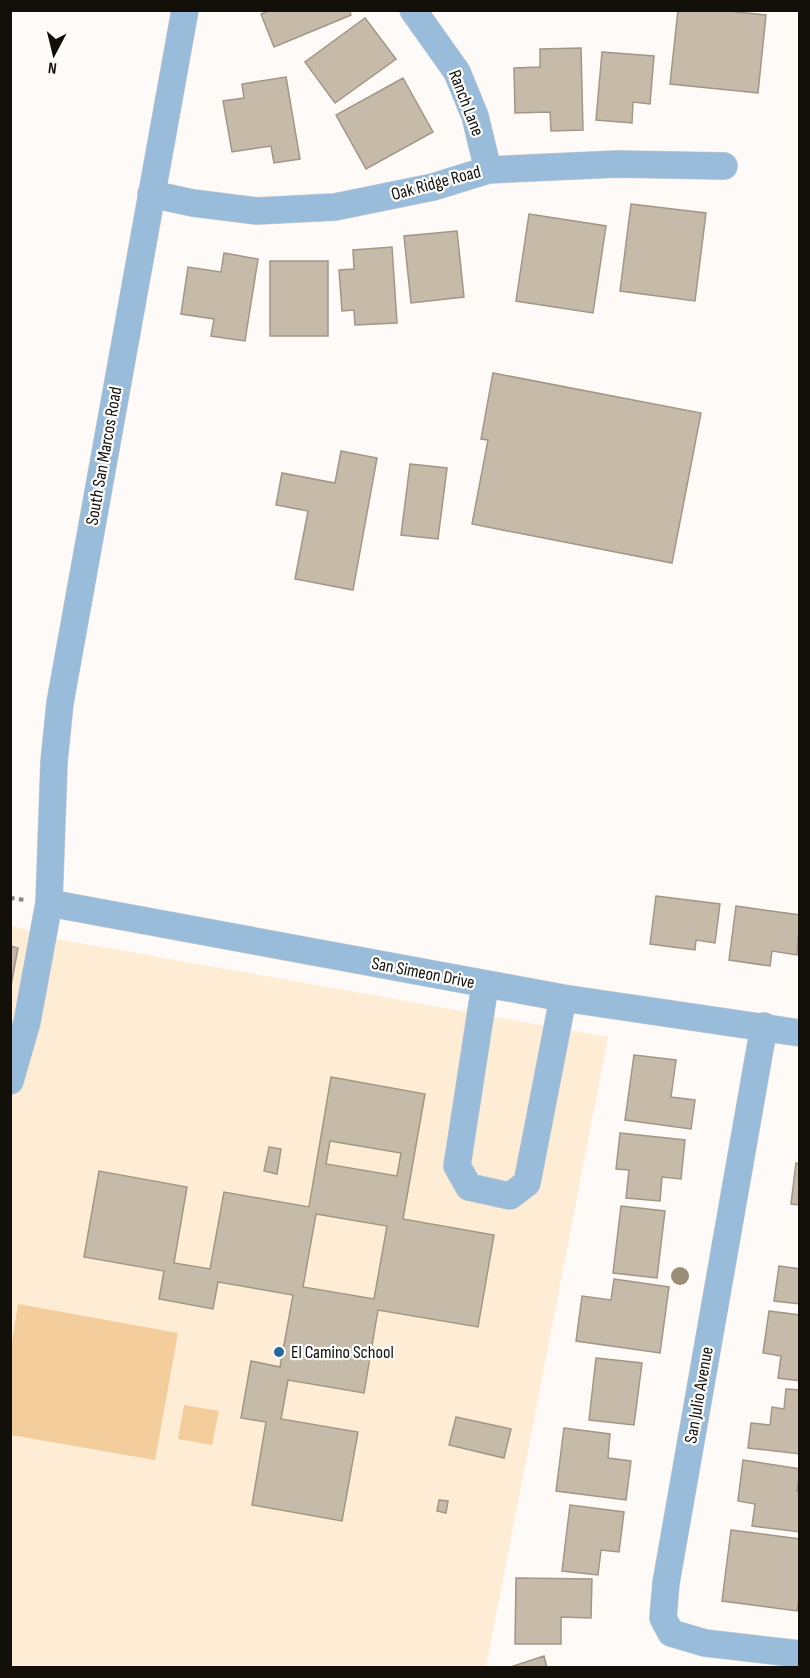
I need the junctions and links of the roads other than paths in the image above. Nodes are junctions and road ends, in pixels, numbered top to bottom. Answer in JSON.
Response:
{"nodes":[{"id":1,"x":185,"y":10,"type":"edge"},
{"id":2,"x":413,"y":10,"type":"edge"},
{"id":3,"x":723,"y":166,"type":"dead end"},
{"id":4,"x":488,"y":170,"type":"junction"},
{"id":5,"x":152,"y":194,"type":"junction"},
{"id":6,"x":49,"y":903,"type":"junction"},
{"id":7,"x":485,"y":985,"type":"junction"},
{"id":8,"x":562,"y":998,"type":"junction"},
{"id":9,"x":764,"y":1026,"type":"junction"},
{"id":10,"x":800,"y":1033,"type":"edge"},
{"id":11,"x":10,"y":1081,"type":"edge"},
{"id":12,"x":800,"y":1654,"type":"edge"}],
"edges":[{"from":1,"to":5,"type":"street","name":"South San Marcos Road"},
{"from":2,"to":4,"type":"street","name":"Ranch Lane"},
{"from":3,"to":4,"type":"street","name":"Oak Ridge Road"},
{"from":4,"to":5,"type":"street","name":"Oak Ridge Road"},
{"from":5,"to":6,"type":"street","name":"South San Marcos Road"},
{"from":6,"to":7,"type":"street","name":"San Simeon Drive"},
{"from":6,"to":11,"type":"street","name":"South San Marcos Road"},
{"from":7,"to":8,"type":"street","name":"San Simeon Drive"},
{"from":7,"to":8,"type":"street"},
{"from":8,"to":9,"type":"street","name":"San Simeon Drive"},
{"from":9,"to":10,"type":"street","name":"San Simeon Drive"},
{"from":9,"to":12,"type":"street","name":"San Julio Avenue"}]}
